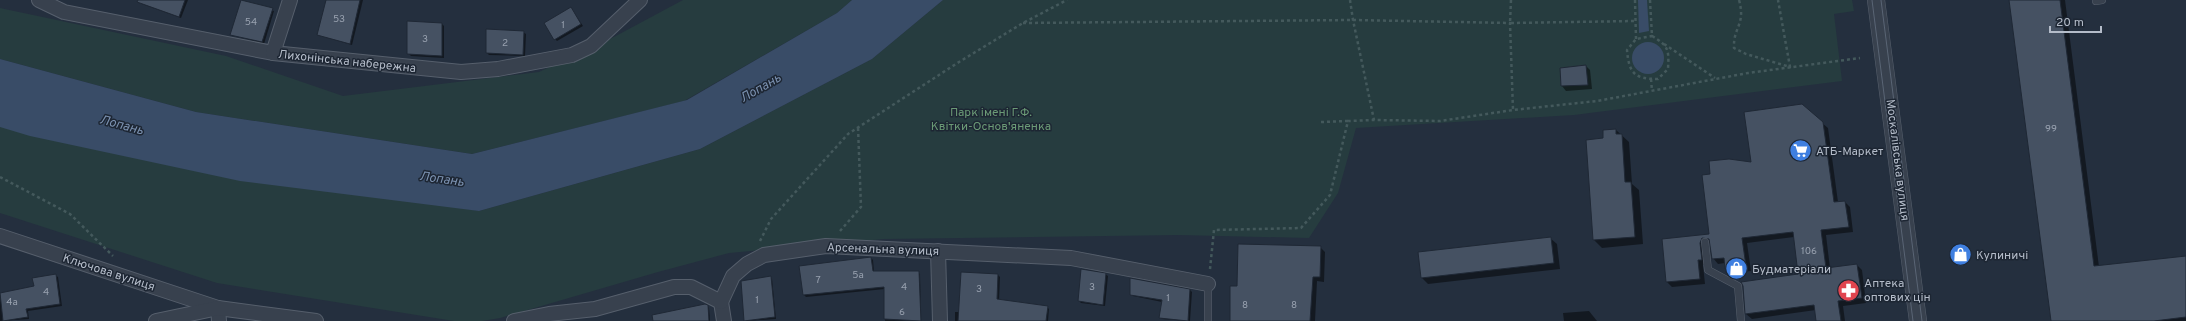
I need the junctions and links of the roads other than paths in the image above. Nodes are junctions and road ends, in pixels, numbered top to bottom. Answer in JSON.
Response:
{"nodes":[{"id":1,"x":40,"y":0,"type":"edge"},
{"id":2,"x":290,"y":0,"type":"edge"},
{"id":3,"x":640,"y":0,"type":"edge"},
{"id":4,"x":1876,"y":0,"type":"edge"},
{"id":5,"x":273,"y":53,"type":"junction"},
{"id":6,"x":0,"y":236,"type":"edge"},
{"id":7,"x":1705,"y":242,"type":"dead end"},
{"id":8,"x":938,"y":251,"type":"junction"},
{"id":9,"x":1208,"y":284,"type":"joint"},
{"id":10,"x":721,"y":302,"type":"junction"},
{"id":11,"x":219,"y":314,"type":"edge"},
{"id":12,"x":156,"y":321,"type":"edge"},
{"id":13,"x":316,"y":321,"type":"edge"},
{"id":14,"x":514,"y":321,"type":"edge"},
{"id":15,"x":724,"y":321,"type":"edge"},
{"id":16,"x":940,"y":321,"type":"edge"},
{"id":17,"x":1208,"y":321,"type":"edge"},
{"id":18,"x":1741,"y":321,"type":"edge"},
{"id":19,"x":1918,"y":321,"type":"edge"}],
"edges":[{"from":1,"to":5,"type":"street","name":"Лихонінська набережна"},
{"from":2,"to":5,"type":"street"},
{"from":3,"to":5,"type":"street","name":"Лихонінська набережна"},
{"from":4,"to":19,"type":"street","name":"Москалівська вулиця"},
{"from":6,"to":11,"type":"street","name":"Ключова вулиця"},
{"from":7,"to":18,"type":"lane"},
{"from":8,"to":9,"type":"street","name":"Арсенальна вулиця"},
{"from":8,"to":10,"type":"street","name":"Арсенальна вулиця"},
{"from":8,"to":16,"type":"street"},
{"from":9,"to":17,"type":"lane"},
{"from":10,"to":14,"type":"street"},
{"from":10,"to":15,"type":"street"},
{"from":11,"to":12,"type":"street"},
{"from":11,"to":13,"type":"street"}]}
